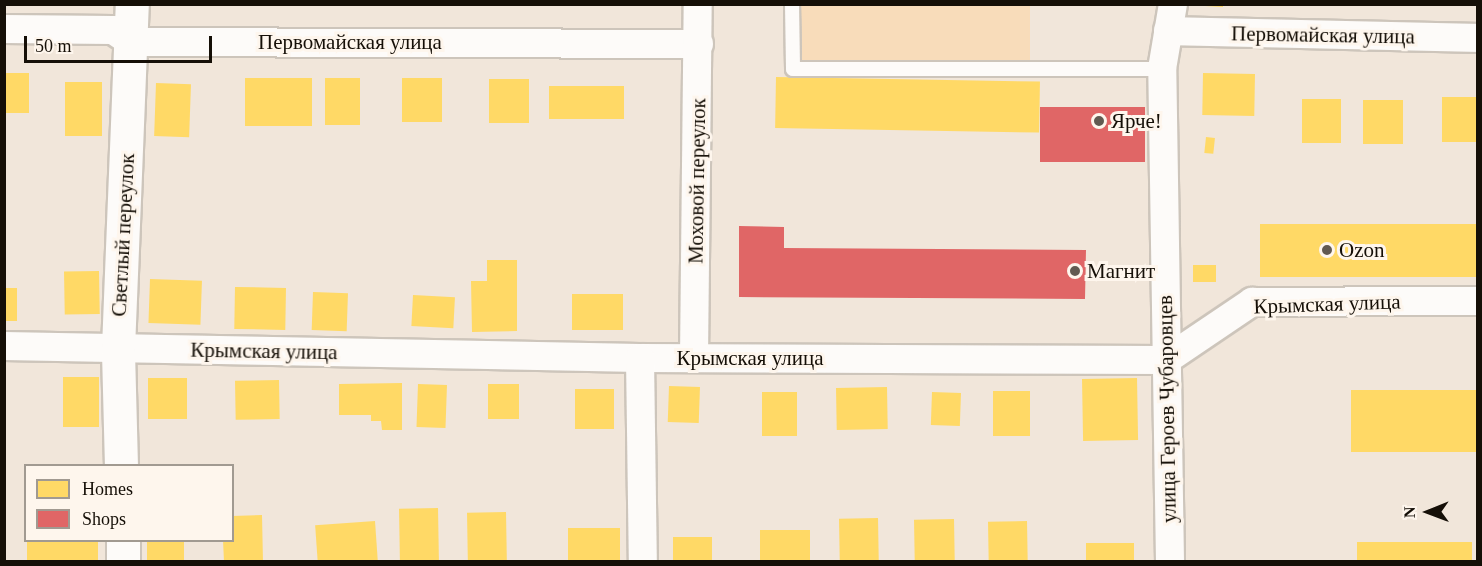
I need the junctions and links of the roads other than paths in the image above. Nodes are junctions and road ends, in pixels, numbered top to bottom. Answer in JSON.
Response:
{"nodes":[{"id":1,"x":132,"y":4,"type":"edge"},
{"id":2,"x":698,"y":4,"type":"edge"},
{"id":3,"x":792,"y":4,"type":"edge"},
{"id":4,"x":1171,"y":18,"type":"edge"},
{"id":5,"x":4,"y":29,"type":"edge"},
{"id":6,"x":1478,"y":38,"type":"edge"},
{"id":7,"x":132,"y":42,"type":"junction"},
{"id":8,"x":699,"y":44,"type":"junction"},
{"id":9,"x":1162,"y":69,"type":"junction"},
{"id":10,"x":1478,"y":301,"type":"edge"},
{"id":11,"x":4,"y":346,"type":"edge"},
{"id":12,"x":118,"y":348,"type":"junction"},
{"id":13,"x":694,"y":357,"type":"junction"},
{"id":14,"x":640,"y":358,"type":"junction"},
{"id":15,"x":1166,"y":360,"type":"junction"},
{"id":16,"x":121,"y":464,"type":"edge"},
{"id":17,"x":123,"y":542,"type":"edge"},
{"id":18,"x":123,"y":561,"type":"edge"},
{"id":19,"x":643,"y":561,"type":"edge"},
{"id":20,"x":1170,"y":561,"type":"edge"}],
"edges":[{"from":1,"to":7,"type":"street","name":"Светлый переулок"},
{"from":2,"to":8,"type":"street","name":"Моховой переулок"},
{"from":3,"to":9,"type":"lane"},
{"from":4,"to":6,"type":"street","name":"Первомайская улица"},
{"from":4,"to":9,"type":"street","name":"улица Героев Чубаровцев"},
{"from":5,"to":7,"type":"street","name":"Первомайская улица"},
{"from":7,"to":8,"type":"street","name":"Первомайская улица"},
{"from":7,"to":12,"type":"street","name":"Светлый переулок"},
{"from":8,"to":13,"type":"street","name":"Моховой переулок"},
{"from":9,"to":15,"type":"street","name":"улица Героев Чубаровцев"},
{"from":10,"to":15,"type":"street","name":"Крымская улица"},
{"from":11,"to":12,"type":"street","name":"Крымская улица"},
{"from":12,"to":14,"type":"street","name":"Крымская улица"},
{"from":12,"to":16,"type":"street","name":"Светлый переулок"},
{"from":13,"to":14,"type":"street","name":"Крымская улица"},
{"from":13,"to":15,"type":"street","name":"Крымская улица"},
{"from":14,"to":19,"type":"street"},
{"from":15,"to":20,"type":"street","name":"улица Героев Чубаровцев"},
{"from":17,"to":18,"type":"street"}]}
